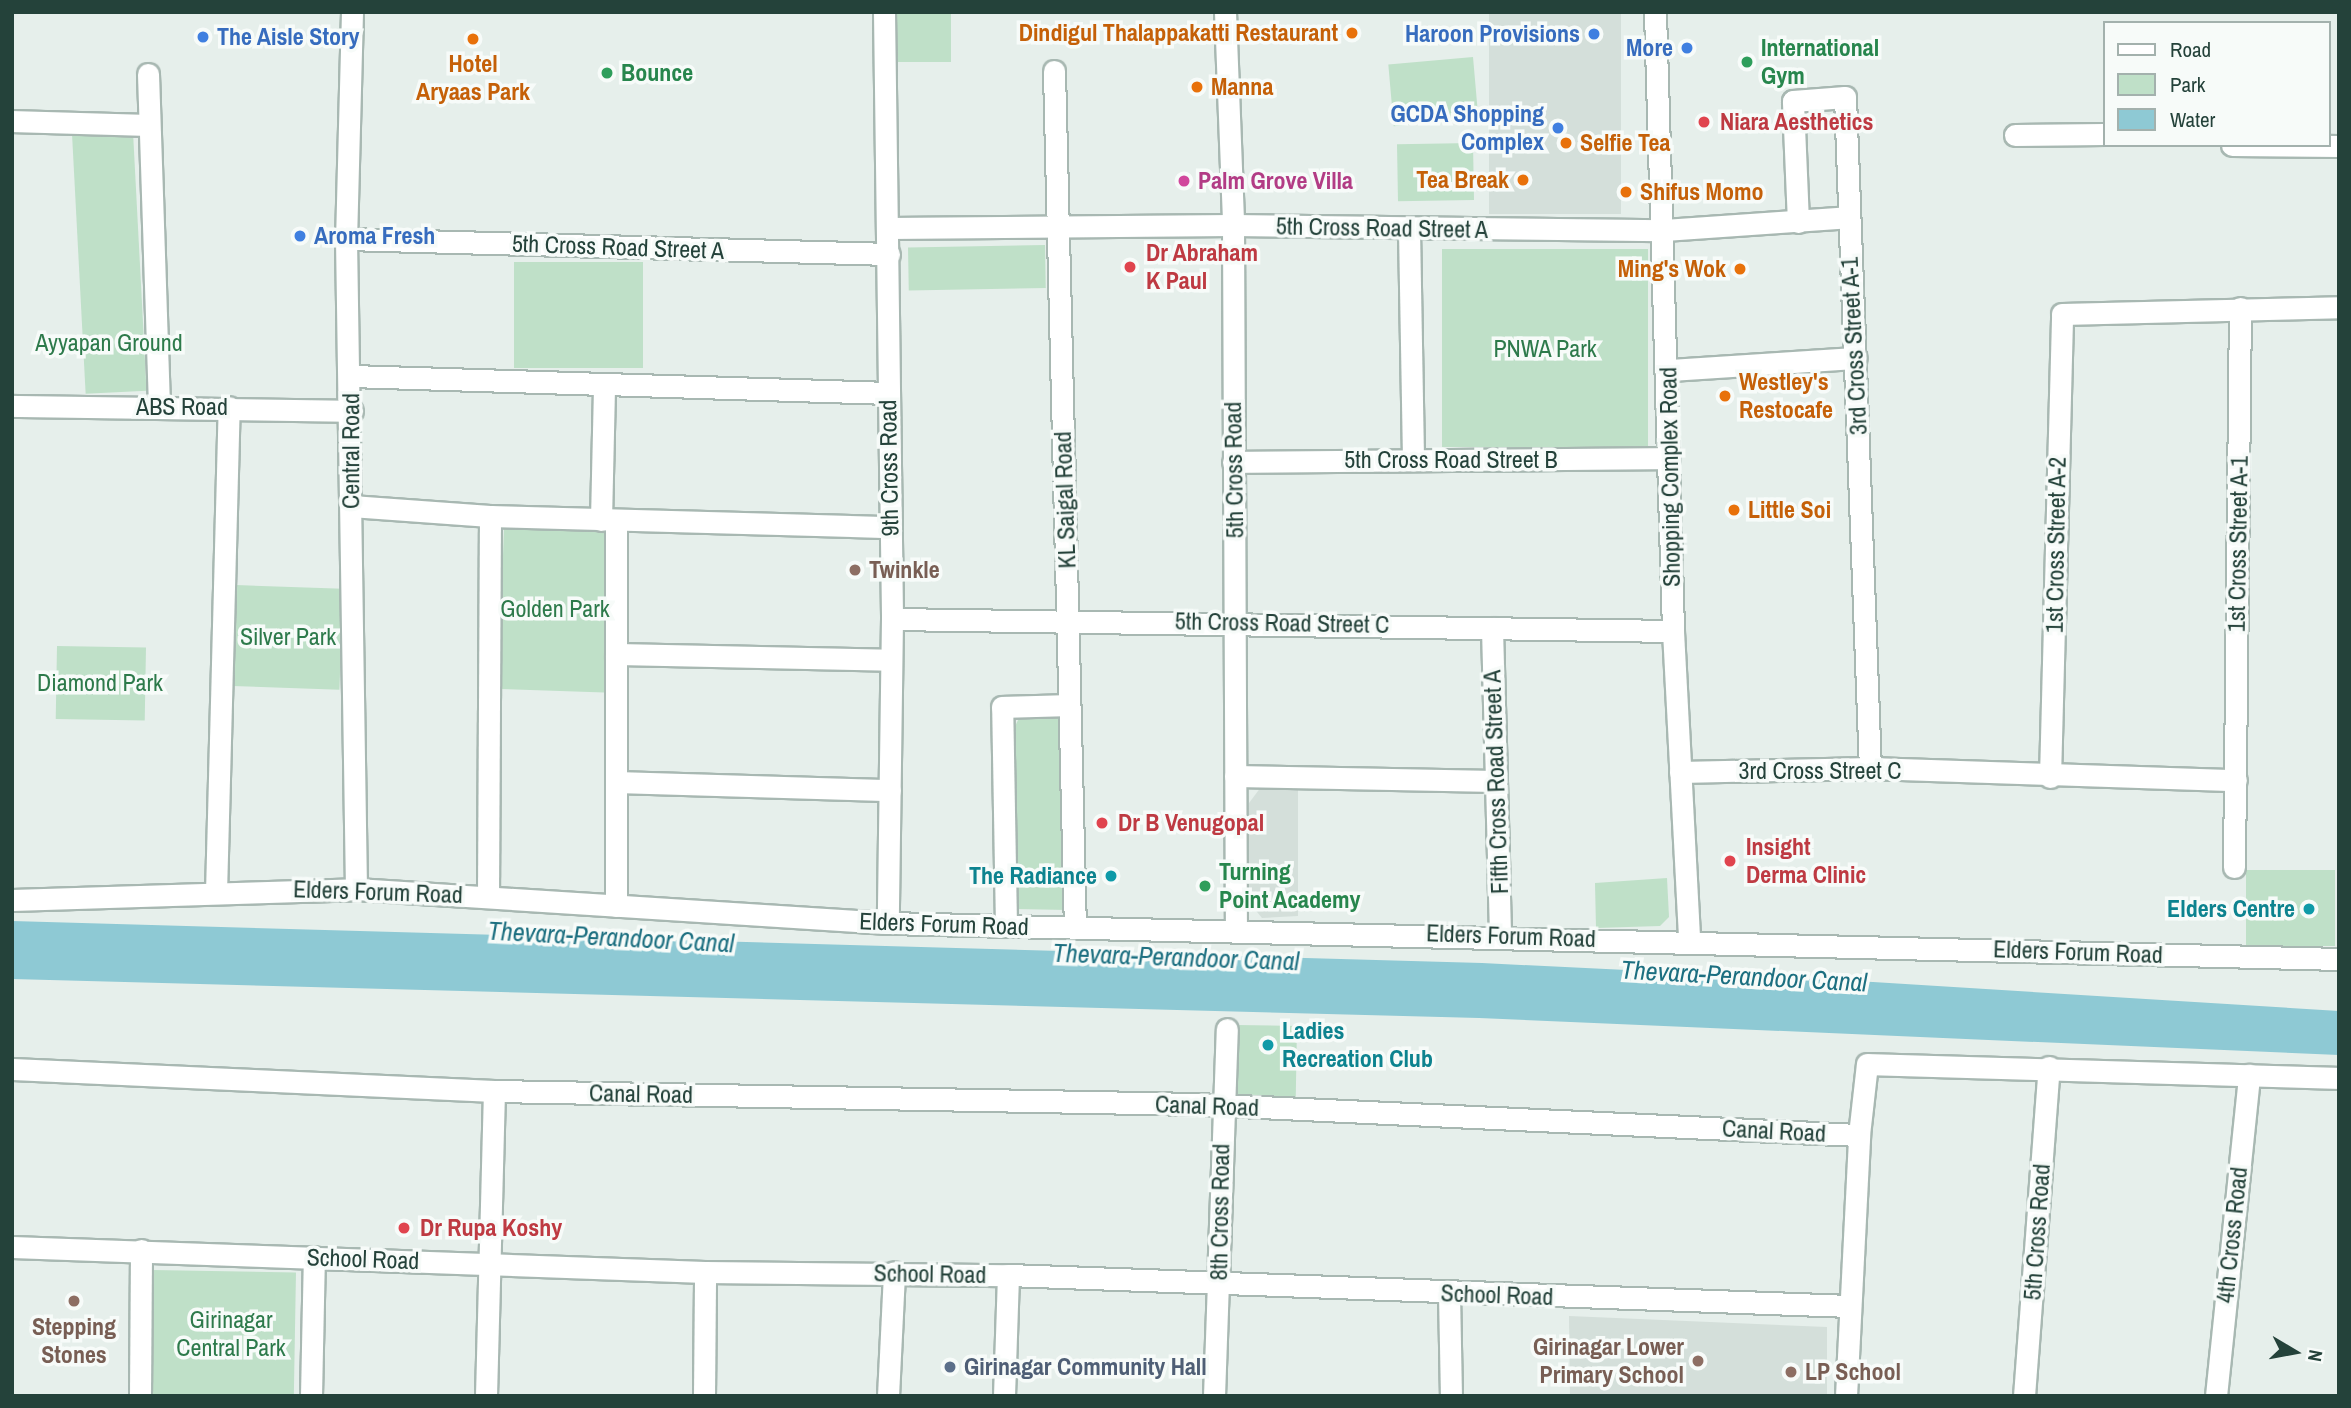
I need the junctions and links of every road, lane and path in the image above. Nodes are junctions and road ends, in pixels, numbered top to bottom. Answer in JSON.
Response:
{"nodes":[{"id":1,"x":352,"y":12,"type":"edge"},
{"id":2,"x":884,"y":12,"type":"edge"},
{"id":3,"x":1225,"y":12,"type":"edge"},
{"id":4,"x":1655,"y":12,"type":"edge"},
{"id":5,"x":1054,"y":71,"type":"dead end"},
{"id":6,"x":148,"y":74,"type":"dead end"},
{"id":7,"x":12,"y":121,"type":"edge"},
{"id":8,"x":147,"y":125,"type":"junction"},
{"id":9,"x":2102,"y":134,"type":"edge"},
{"id":10,"x":2015,"y":135,"type":"dead end"},
{"id":11,"x":1848,"y":217,"type":"junction"},
{"id":12,"x":1798,"y":222,"type":"junction"},
{"id":13,"x":1233,"y":225,"type":"junction"},
{"id":14,"x":1056,"y":227,"type":"junction"},
{"id":15,"x":889,"y":228,"type":"junction"},
{"id":16,"x":1409,"y":229,"type":"junction"},
{"id":17,"x":1664,"y":230,"type":"junction"},
{"id":18,"x":346,"y":239,"type":"junction"},
{"id":19,"x":889,"y":254,"type":"junction"},
{"id":20,"x":2339,"y":307,"type":"edge"},
{"id":21,"x":2240,"y":308,"type":"junction"},
{"id":22,"x":1856,"y":358,"type":"junction"},
{"id":23,"x":1669,"y":370,"type":"junction"},
{"id":24,"x":351,"y":376,"type":"junction"},
{"id":25,"x":604,"y":385,"type":"junction"},
{"id":26,"x":888,"y":393,"type":"junction"},
{"id":27,"x":12,"y":406,"type":"edge"},
{"id":28,"x":159,"y":407,"type":"junction"},
{"id":29,"x":229,"y":407,"type":"junction"},
{"id":30,"x":352,"y":411,"type":"junction"},
{"id":31,"x":1669,"y":458,"type":"junction"},
{"id":32,"x":1413,"y":460,"type":"junction"},
{"id":33,"x":1233,"y":462,"type":"junction"},
{"id":34,"x":351,"y":506,"type":"junction"},
{"id":35,"x":490,"y":516,"type":"junction"},
{"id":36,"x":609,"y":520,"type":"junction"},
{"id":37,"x":891,"y":527,"type":"junction"},
{"id":38,"x":892,"y":619,"type":"junction"},
{"id":39,"x":1069,"y":620,"type":"junction"},
{"id":40,"x":1236,"y":621,"type":"junction"},
{"id":41,"x":1492,"y":628,"type":"junction"},
{"id":42,"x":1673,"y":631,"type":"junction"},
{"id":43,"x":616,"y":654,"type":"junction"},
{"id":44,"x":891,"y":660,"type":"junction"},
{"id":45,"x":1069,"y":705,"type":"junction"},
{"id":46,"x":1870,"y":768,"type":"junction"},
{"id":47,"x":1680,"y":772,"type":"junction"},
{"id":48,"x":1235,"y":776,"type":"junction"},
{"id":49,"x":2050,"y":777,"type":"junction"},
{"id":50,"x":2236,"y":780,"type":"junction"},
{"id":51,"x":1496,"y":781,"type":"junction"},
{"id":52,"x":618,"y":782,"type":"junction"},
{"id":53,"x":890,"y":790,"type":"junction"},
{"id":54,"x":2234,"y":867,"type":"dead end"},
{"id":55,"x":356,"y":889,"type":"junction"},
{"id":56,"x":216,"y":893,"type":"junction"},
{"id":57,"x":488,"y":896,"type":"junction"},
{"id":58,"x":12,"y":900,"type":"edge"},
{"id":59,"x":616,"y":906,"type":"junction"},
{"id":60,"x":888,"y":923,"type":"junction"},
{"id":61,"x":1006,"y":926,"type":"junction"},
{"id":62,"x":1075,"y":928,"type":"junction"},
{"id":63,"x":1236,"y":928,"type":"junction"},
{"id":64,"x":1500,"y":935,"type":"junction"},
{"id":65,"x":1689,"y":942,"type":"junction"},
{"id":66,"x":2339,"y":959,"type":"edge"},
{"id":67,"x":1227,"y":1028,"type":"dead end"},
{"id":68,"x":2049,"y":1068,"type":"junction"},
{"id":69,"x":12,"y":1069,"type":"edge"},
{"id":70,"x":2249,"y":1075,"type":"junction"},
{"id":71,"x":2339,"y":1078,"type":"edge"},
{"id":72,"x":494,"y":1091,"type":"junction"},
{"id":73,"x":1223,"y":1106,"type":"junction"},
{"id":74,"x":1859,"y":1135,"type":"junction"},
{"id":75,"x":12,"y":1247,"type":"edge"},
{"id":76,"x":141,"y":1250,"type":"junction"},
{"id":77,"x":314,"y":1257,"type":"junction"},
{"id":78,"x":487,"y":1263,"type":"junction"},
{"id":79,"x":705,"y":1272,"type":"junction"},
{"id":80,"x":894,"y":1272,"type":"junction"},
{"id":81,"x":1008,"y":1275,"type":"junction"},
{"id":82,"x":1219,"y":1284,"type":"junction"},
{"id":83,"x":1448,"y":1293,"type":"junction"},
{"id":84,"x":1848,"y":1306,"type":"junction"},
{"id":85,"x":140,"y":1396,"type":"edge"},
{"id":86,"x":311,"y":1396,"type":"edge"},
{"id":87,"x":486,"y":1396,"type":"edge"},
{"id":88,"x":704,"y":1396,"type":"edge"},
{"id":89,"x":888,"y":1396,"type":"edge"},
{"id":90,"x":1004,"y":1396,"type":"edge"},
{"id":91,"x":1214,"y":1396,"type":"edge"},
{"id":92,"x":1451,"y":1396,"type":"edge"},
{"id":93,"x":1846,"y":1396,"type":"edge"},
{"id":94,"x":2024,"y":1396,"type":"edge"},
{"id":95,"x":2216,"y":1396,"type":"edge"}],
"edges":[{"from":1,"to":18,"type":"street","name":"Central Road"},
{"from":2,"to":15,"type":"street","name":"9th Cross Road"},
{"from":3,"to":13,"type":"street","name":"5th Cross Road"},
{"from":4,"to":17,"type":"street","name":"Shopping Complex Road"},
{"from":5,"to":14,"type":"street","name":"KL Saigal Road"},
{"from":6,"to":8,"type":"street"},
{"from":7,"to":8,"type":"street"},
{"from":8,"to":28,"type":"street"},
{"from":9,"to":10,"type":"street"},
{"from":11,"to":12,"type":"street","name":"5th Cross Road Street A"},
{"from":11,"to":12,"type":"street","name":"3rd Cross Street A-1"},
{"from":11,"to":22,"type":"street","name":"3rd Cross Street A-1"},
{"from":12,"to":17,"type":"street","name":"5th Cross Road Street A"},
{"from":13,"to":14,"type":"street","name":"5th Cross Road Street A"},
{"from":13,"to":16,"type":"street","name":"5th Cross Road Street A"},
{"from":13,"to":33,"type":"street","name":"5th Cross Road"},
{"from":14,"to":15,"type":"street","name":"5th Cross Road Street A"},
{"from":14,"to":39,"type":"street","name":"KL Saigal Road"},
{"from":15,"to":19,"type":"street","name":"9th Cross Road"},
{"from":16,"to":17,"type":"street","name":"5th Cross Road Street A"},
{"from":16,"to":32,"type":"street"},
{"from":17,"to":23,"type":"street","name":"Shopping Complex Road"},
{"from":18,"to":19,"type":"street","name":"5th Cross Road Street A"},
{"from":18,"to":24,"type":"street","name":"Central Road"},
{"from":19,"to":26,"type":"street","name":"9th Cross Road"},
{"from":20,"to":21,"type":"street"},
{"from":21,"to":49,"type":"street","name":"1st Cross Street A-2"},
{"from":21,"to":50,"type":"street","name":"1st Cross Street A-1"},
{"from":22,"to":23,"type":"street"},
{"from":22,"to":46,"type":"street","name":"3rd Cross Street A-1"},
{"from":23,"to":31,"type":"street","name":"Shopping Complex Road"},
{"from":24,"to":25,"type":"street"},
{"from":24,"to":30,"type":"street","name":"Central Road"},
{"from":25,"to":26,"type":"street"},
{"from":25,"to":36,"type":"street"},
{"from":26,"to":37,"type":"street","name":"9th Cross Road"},
{"from":27,"to":28,"type":"street","name":"ABS Road"},
{"from":28,"to":29,"type":"street","name":"ABS Road"},
{"from":29,"to":30,"type":"street","name":"ABS Road"},
{"from":29,"to":56,"type":"street"},
{"from":30,"to":34,"type":"street","name":"Central Road"},
{"from":31,"to":32,"type":"street","name":"5th Cross Road Street B"},
{"from":31,"to":42,"type":"street","name":"Shopping Complex Road"},
{"from":32,"to":33,"type":"street","name":"5th Cross Road Street B"},
{"from":33,"to":40,"type":"street","name":"5th Cross Road"},
{"from":34,"to":35,"type":"street"},
{"from":34,"to":55,"type":"street","name":"Central Road"},
{"from":35,"to":36,"type":"street"},
{"from":35,"to":57,"type":"street"},
{"from":36,"to":37,"type":"street"},
{"from":36,"to":43,"type":"street"},
{"from":37,"to":38,"type":"street","name":"9th Cross Road"},
{"from":38,"to":39,"type":"street","name":"5th Cross Road Street C"},
{"from":38,"to":44,"type":"street","name":"9th Cross Road"},
{"from":39,"to":40,"type":"street","name":"5th Cross Road Street C"},
{"from":39,"to":45,"type":"street","name":"KL Saigal Road"},
{"from":40,"to":41,"type":"street","name":"5th Cross Road Street C"},
{"from":40,"to":48,"type":"street","name":"5th Cross Road"},
{"from":41,"to":42,"type":"street","name":"5th Cross Road Street C"},
{"from":41,"to":51,"type":"street","name":"Fifth Cross Road Street A"},
{"from":42,"to":47,"type":"street","name":"Shopping Complex Road"},
{"from":43,"to":44,"type":"street"},
{"from":43,"to":52,"type":"street"},
{"from":44,"to":53,"type":"street","name":"9th Cross Road"},
{"from":45,"to":61,"type":"street"},
{"from":45,"to":62,"type":"street","name":"KL Saigal Road"},
{"from":46,"to":47,"type":"street","name":"3rd Cross Street C"},
{"from":46,"to":49,"type":"street","name":"3rd Cross Street C"},
{"from":47,"to":65,"type":"street","name":"Shopping Complex Road"},
{"from":48,"to":51,"type":"street"},
{"from":48,"to":63,"type":"street","name":"5th Cross Road"},
{"from":49,"to":50,"type":"street","name":"3rd Cross Street C"},
{"from":50,"to":54,"type":"street","name":"1st Cross Street A-1"},
{"from":51,"to":64,"type":"street","name":"Fifth Cross Road Street A"},
{"from":52,"to":53,"type":"street"},
{"from":52,"to":59,"type":"street"},
{"from":53,"to":60,"type":"street","name":"9th Cross Road"},
{"from":55,"to":56,"type":"street","name":"Elders Forum Road"},
{"from":55,"to":57,"type":"street","name":"Elders Forum Road"},
{"from":56,"to":58,"type":"street","name":"Elders Forum Road"},
{"from":57,"to":59,"type":"street","name":"Elders Forum Road"},
{"from":59,"to":60,"type":"street","name":"Elders Forum Road"},
{"from":60,"to":61,"type":"street","name":"Elders Forum Road"},
{"from":61,"to":62,"type":"street","name":"Elders Forum Road"},
{"from":62,"to":63,"type":"street","name":"Elders Forum Road"},
{"from":63,"to":64,"type":"street","name":"Elders Forum Road"},
{"from":64,"to":65,"type":"street","name":"Elders Forum Road"},
{"from":65,"to":66,"type":"street","name":"Elders Forum Road"},
{"from":67,"to":73,"type":"street","name":"8th Cross Road"},
{"from":68,"to":70,"type":"street","name":"Canal Road"},
{"from":68,"to":74,"type":"street","name":"Canal Road"},
{"from":68,"to":94,"type":"street","name":"5th Cross Road"},
{"from":69,"to":72,"type":"street","name":"Canal Road"},
{"from":70,"to":71,"type":"street","name":"Canal Road"},
{"from":70,"to":95,"type":"street","name":"4th Cross Road"},
{"from":72,"to":73,"type":"street","name":"Canal Road"},
{"from":72,"to":78,"type":"street"},
{"from":73,"to":74,"type":"street","name":"Canal Road"},
{"from":73,"to":82,"type":"street","name":"8th Cross Road"},
{"from":74,"to":84,"type":"street"},
{"from":75,"to":76,"type":"street","name":"School Road"},
{"from":76,"to":77,"type":"street","name":"School Road"},
{"from":76,"to":85,"type":"street"},
{"from":77,"to":78,"type":"street","name":"School Road"},
{"from":77,"to":86,"type":"street"},
{"from":78,"to":79,"type":"street","name":"School Road"},
{"from":78,"to":87,"type":"street"},
{"from":79,"to":80,"type":"street","name":"School Road"},
{"from":79,"to":88,"type":"street"},
{"from":80,"to":81,"type":"street","name":"School Road"},
{"from":80,"to":89,"type":"street"},
{"from":81,"to":82,"type":"street","name":"School Road"},
{"from":81,"to":90,"type":"street"},
{"from":82,"to":83,"type":"street","name":"School Road"},
{"from":82,"to":91,"type":"street","name":"8th Cross Road"},
{"from":83,"to":84,"type":"street","name":"School Road"},
{"from":83,"to":92,"type":"street"},
{"from":84,"to":93,"type":"street"}]}
